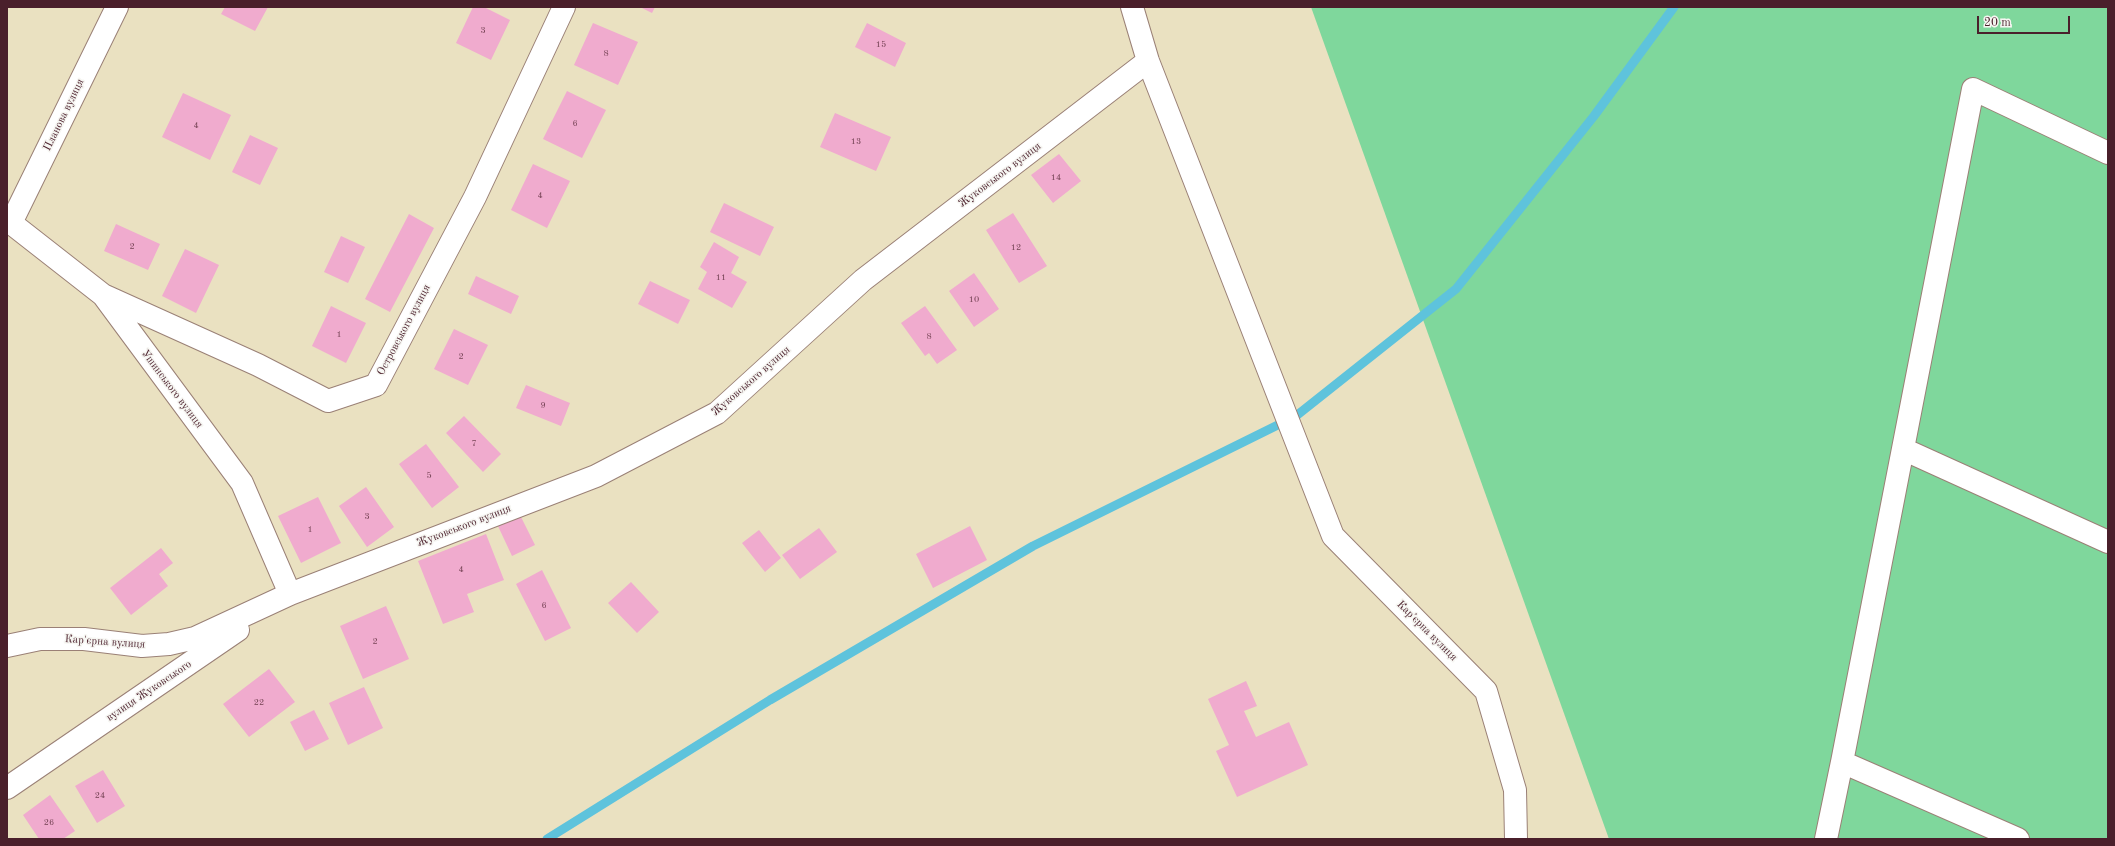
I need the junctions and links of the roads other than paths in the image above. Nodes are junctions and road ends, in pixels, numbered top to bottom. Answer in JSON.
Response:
{"nodes":[{"id":1,"x":117,"y":7,"type":"edge"},
{"id":2,"x":564,"y":7,"type":"edge"},
{"id":3,"x":1132,"y":7,"type":"edge"},
{"id":4,"x":1148,"y":61,"type":"junction"},
{"id":5,"x":2108,"y":153,"type":"edge"},
{"id":6,"x":9,"y":222,"type":"edge"},
{"id":7,"x":103,"y":295,"type":"junction"},
{"id":8,"x":1903,"y":449,"type":"junction"},
{"id":9,"x":2108,"y":542,"type":"edge"},
{"id":10,"x":290,"y":594,"type":"junction"},
{"id":11,"x":7,"y":646,"type":"edge"},
{"id":12,"x":1842,"y":762,"type":"junction"},
{"id":13,"x":7,"y":788,"type":"edge"},
{"id":14,"x":1516,"y":839,"type":"edge"},
{"id":15,"x":1826,"y":839,"type":"edge"},
{"id":16,"x":2018,"y":839,"type":"edge"}],
"edges":[{"from":1,"to":6,"type":"street","name":"Планова вулиця"},
{"from":2,"to":7,"type":"street","name":"Островського вулиця"},
{"from":3,"to":4,"type":"street","name":"Карʼєрна вулиця"},
{"from":4,"to":10,"type":"street","name":"Жуковського вулиця"},
{"from":4,"to":14,"type":"street","name":"Карʼєрна вулиця"},
{"from":5,"to":8,"type":"street"},
{"from":6,"to":7,"type":"street","name":"Ушинського вулиця"},
{"from":7,"to":10,"type":"street","name":"Ушинського вулиця"},
{"from":8,"to":9,"type":"street"},
{"from":8,"to":12,"type":"street"},
{"from":10,"to":11,"type":"street","name":"Кар'єрна вулиця"},
{"from":10,"to":13,"type":"street","name":"вулиця Жуковського"},
{"from":12,"to":15,"type":"street"},
{"from":12,"to":16,"type":"street"}]}
